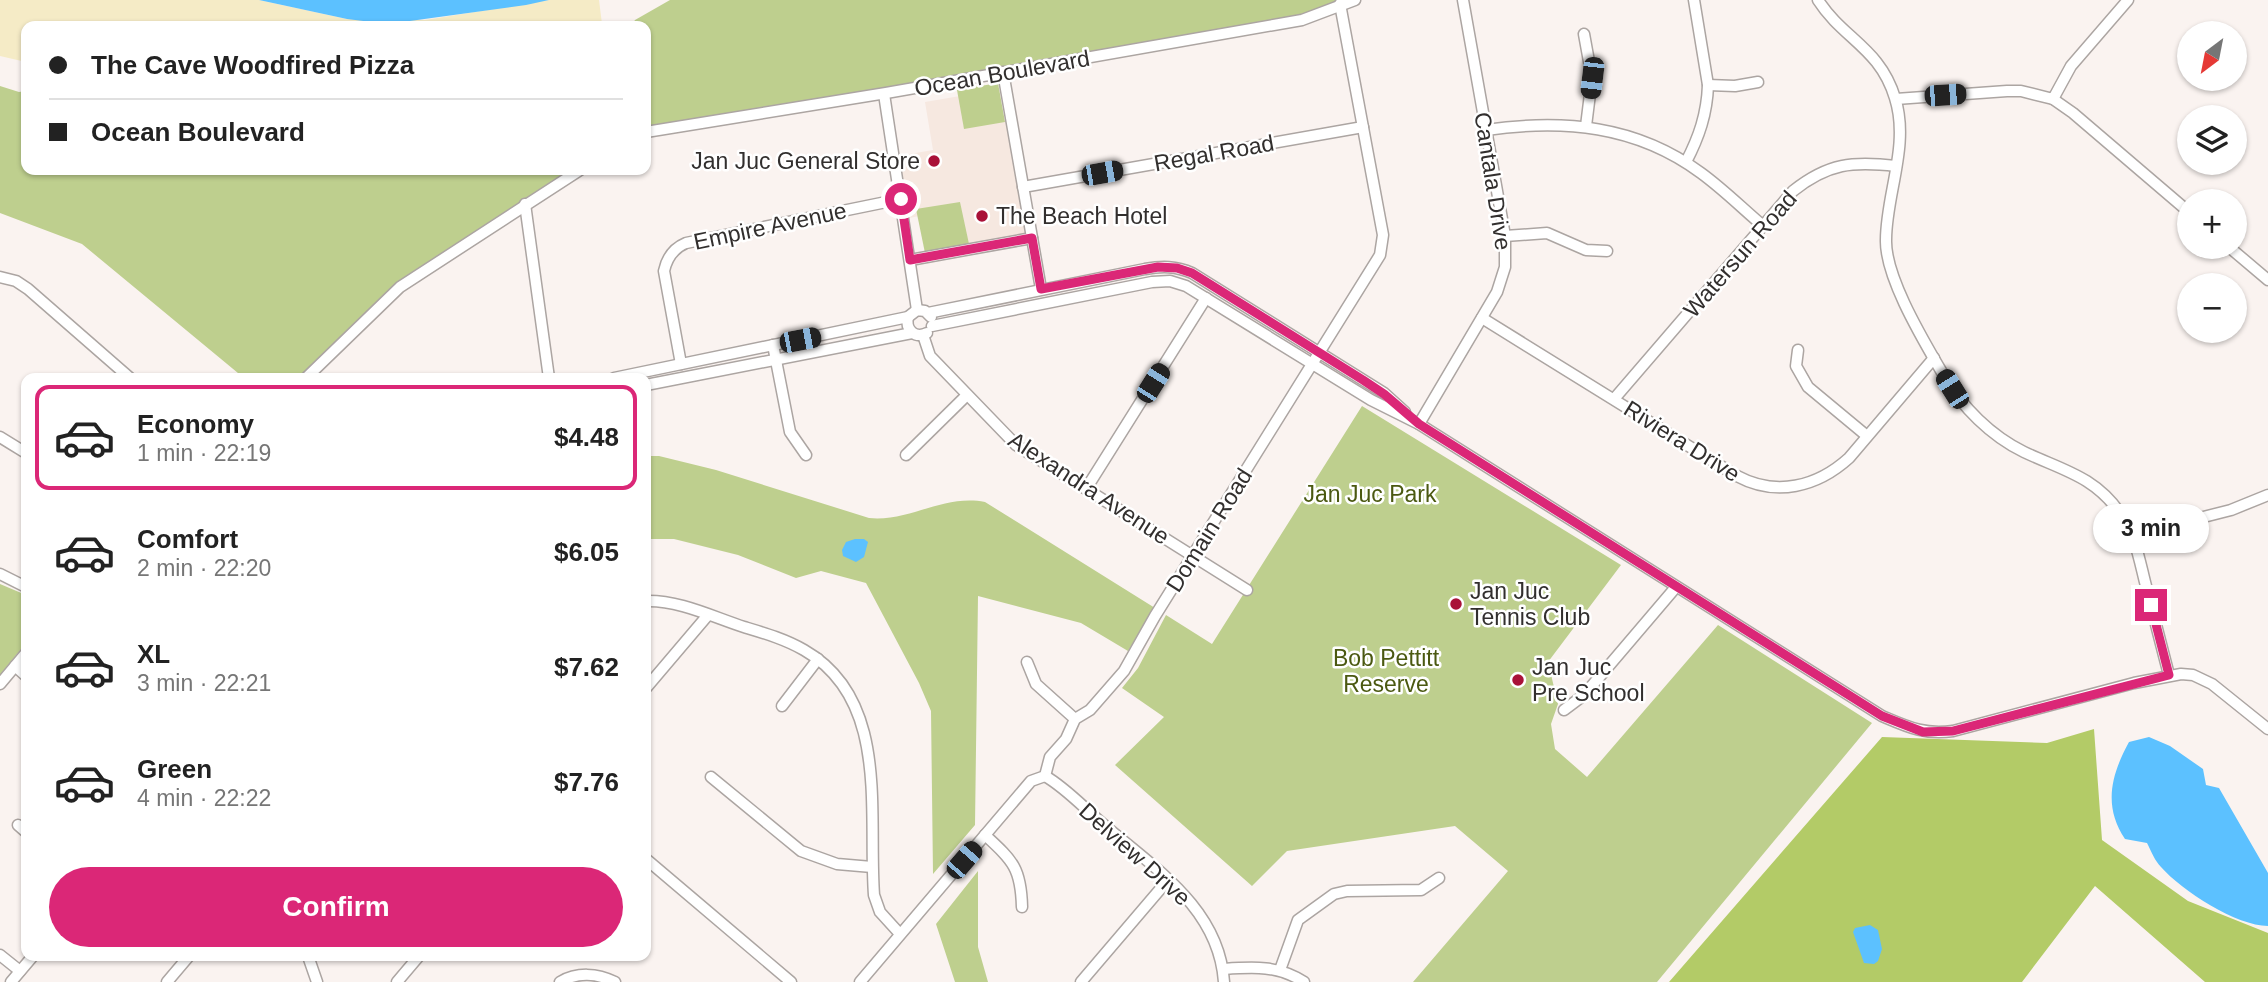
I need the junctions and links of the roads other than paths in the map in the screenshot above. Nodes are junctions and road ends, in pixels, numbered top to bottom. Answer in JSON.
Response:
{"nodes":[{"id":1,"x":1355,"y":0,"type":"edge"},
{"id":2,"x":1463,"y":0,"type":"edge"},
{"id":3,"x":1694,"y":0,"type":"edge"},
{"id":4,"x":1818,"y":0,"type":"edge"},
{"id":5,"x":2128,"y":0,"type":"edge"},
{"id":6,"x":1340,"y":5,"type":"junction"},
{"id":7,"x":1584,"y":34,"type":"dead end"},
{"id":8,"x":1003,"y":72,"type":"junction"},
{"id":9,"x":1758,"y":82,"type":"dead end"},
{"id":10,"x":1708,"y":85,"type":"junction"},
{"id":11,"x":884,"y":94,"type":"junction"},
{"id":12,"x":1896,"y":99,"type":"junction"},
{"id":13,"x":2053,"y":99,"type":"junction"},
{"id":14,"x":1586,"y":126,"type":"junction"},
{"id":15,"x":1363,"y":127,"type":"junction"},
{"id":16,"x":1486,"y":130,"type":"junction"},
{"id":17,"x":651,"y":131,"type":"edge"},
{"id":18,"x":1686,"y":162,"type":"junction"},
{"id":19,"x":1896,"y":166,"type":"junction"},
{"id":20,"x":572,"y":175,"type":"edge"},
{"id":21,"x":1023,"y":187,"type":"junction"},
{"id":22,"x":901,"y":199,"type":"junction"},
{"id":23,"x":2177,"y":202,"type":"edge"},
{"id":24,"x":526,"y":204,"type":"junction"},
{"id":25,"x":1762,"y":225,"type":"junction"},
{"id":26,"x":1505,"y":236,"type":"junction"},
{"id":27,"x":1032,"y":238,"type":"junction"},
{"id":28,"x":1607,"y":251,"type":"dead end"},
{"id":29,"x":2243,"y":259,"type":"edge"},
{"id":30,"x":910,"y":260,"type":"junction"},
{"id":31,"x":0,"y":277,"type":"edge"},
{"id":32,"x":2268,"y":280,"type":"edge"},
{"id":33,"x":1041,"y":289,"type":"junction"},
{"id":34,"x":1206,"y":298,"type":"junction"},
{"id":35,"x":923,"y":312,"type":"junction"},
{"id":36,"x":908,"y":317,"type":"junction"},
{"id":37,"x":1482,"y":318,"type":"junction"},
{"id":38,"x":932,"y":326,"type":"junction"},
{"id":39,"x":912,"y":333,"type":"junction"},
{"id":40,"x":923,"y":335,"type":"junction"},
{"id":41,"x":774,"y":345,"type":"junction"},
{"id":42,"x":1798,"y":350,"type":"dead end"},
{"id":43,"x":1319,"y":352,"type":"junction"},
{"id":44,"x":1934,"y":358,"type":"junction"},
{"id":45,"x":776,"y":359,"type":"junction"},
{"id":46,"x":681,"y":364,"type":"junction"},
{"id":47,"x":1312,"y":365,"type":"junction"},
{"id":48,"x":124,"y":373,"type":"edge"},
{"id":49,"x":311,"y":373,"type":"edge"},
{"id":50,"x":548,"y":373,"type":"edge"},
{"id":51,"x":638,"y":373,"type":"edge"},
{"id":52,"x":651,"y":384,"type":"edge"},
{"id":53,"x":967,"y":395,"type":"junction"},
{"id":54,"x":1614,"y":400,"type":"junction"},
{"id":55,"x":1419,"y":424,"type":"junction"},
{"id":56,"x":1867,"y":436,"type":"junction"},
{"id":57,"x":0,"y":437,"type":"edge"},
{"id":58,"x":21,"y":450,"type":"edge"},
{"id":59,"x":806,"y":455,"type":"dead end"},
{"id":60,"x":906,"y":455,"type":"dead end"},
{"id":61,"x":1087,"y":489,"type":"junction"},
{"id":62,"x":2268,"y":495,"type":"edge"},
{"id":63,"x":2133,"y":535,"type":"junction"},
{"id":64,"x":1193,"y":555,"type":"junction"},
{"id":65,"x":0,"y":575,"type":"edge"},
{"id":66,"x":21,"y":585,"type":"edge"},
{"id":67,"x":1676,"y":587,"type":"junction"},
{"id":68,"x":1247,"y":590,"type":"dead end"},
{"id":69,"x":651,"y":601,"type":"edge"},
{"id":70,"x":708,"y":615,"type":"junction"},
{"id":71,"x":21,"y":659,"type":"edge"},
{"id":72,"x":818,"y":659,"type":"junction"},
{"id":73,"x":1027,"y":662,"type":"dead end"},
{"id":74,"x":15,"y":666,"type":"junction"},
{"id":75,"x":21,"y":671,"type":"edge"},
{"id":76,"x":2169,"y":675,"type":"junction"},
{"id":77,"x":651,"y":682,"type":"edge"},
{"id":78,"x":0,"y":684,"type":"edge"},
{"id":79,"x":782,"y":706,"type":"dead end"},
{"id":80,"x":1564,"y":710,"type":"dead end"},
{"id":81,"x":1075,"y":719,"type":"junction"},
{"id":82,"x":2268,"y":729,"type":"edge"},
{"id":83,"x":1045,"y":776,"type":"junction"},
{"id":84,"x":712,"y":777,"type":"dead end"},
{"id":85,"x":985,"y":835,"type":"junction"},
{"id":86,"x":651,"y":863,"type":"edge"},
{"id":87,"x":872,"y":867,"type":"junction"},
{"id":88,"x":1439,"y":878,"type":"dead end"},
{"id":89,"x":1168,"y":880,"type":"junction"},
{"id":90,"x":1022,"y":907,"type":"dead end"},
{"id":91,"x":900,"y":934,"type":"junction"},
{"id":92,"x":0,"y":955,"type":"edge"},
{"id":93,"x":29,"y":961,"type":"edge"},
{"id":94,"x":185,"y":961,"type":"edge"},
{"id":95,"x":310,"y":961,"type":"edge"},
{"id":96,"x":415,"y":961,"type":"edge"},
{"id":97,"x":1223,"y":969,"type":"junction"},
{"id":98,"x":1280,"y":970,"type":"junction"},
{"id":99,"x":20,"y":971,"type":"junction"},
{"id":100,"x":11,"y":982,"type":"edge"},
{"id":101,"x":167,"y":982,"type":"edge"},
{"id":102,"x":317,"y":982,"type":"edge"},
{"id":103,"x":397,"y":982,"type":"edge"},
{"id":104,"x":560,"y":982,"type":"edge"},
{"id":105,"x":615,"y":982,"type":"edge"},
{"id":106,"x":791,"y":982,"type":"edge"},
{"id":107,"x":860,"y":982,"type":"edge"},
{"id":108,"x":1081,"y":982,"type":"edge"},
{"id":109,"x":1224,"y":982,"type":"edge"},
{"id":110,"x":1304,"y":982,"type":"edge"}],
"edges":[{"from":1,"to":6,"type":"street","name":"Ocean Boulevard"},
{"from":2,"to":16,"type":"street","name":"Cantala Drive"},
{"from":3,"to":10,"type":"street"},
{"from":4,"to":12,"type":"street"},
{"from":5,"to":13,"type":"street"},
{"from":6,"to":8,"type":"street","name":"Ocean Boulevard"},
{"from":6,"to":15,"type":"street","name":"Domain Road"},
{"from":7,"to":14,"type":"street"},
{"from":8,"to":11,"type":"street","name":"Ocean Boulevard"},
{"from":8,"to":21,"type":"street"},
{"from":9,"to":10,"type":"street"},
{"from":10,"to":18,"type":"street"},
{"from":11,"to":17,"type":"street","name":"Ocean Boulevard"},
{"from":11,"to":22,"type":"street"},
{"from":12,"to":13,"type":"street"},
{"from":12,"to":19,"type":"street"},
{"from":13,"to":23,"type":"street"},
{"from":14,"to":16,"type":"street"},
{"from":14,"to":18,"type":"street"},
{"from":15,"to":21,"type":"street","name":"Regal Road"},
{"from":15,"to":43,"type":"street","name":"Domain Road"},
{"from":16,"to":26,"type":"street","name":"Cantala Drive"},
{"from":18,"to":25,"type":"street"},
{"from":19,"to":25,"type":"street","name":"Watersun Road"},
{"from":19,"to":44,"type":"street"},
{"from":20,"to":24,"type":"street"},
{"from":21,"to":27,"type":"street"},
{"from":22,"to":30,"type":"street"},
{"from":22,"to":46,"type":"street","name":"Empire Avenue"},
{"from":24,"to":49,"type":"street"},
{"from":24,"to":50,"type":"street"},
{"from":25,"to":54,"type":"street","name":"Watersun Road"},
{"from":26,"to":28,"type":"street"},
{"from":26,"to":37,"type":"street","name":"Cantala Drive"},
{"from":27,"to":30,"type":"street"},
{"from":27,"to":33,"type":"street"},
{"from":29,"to":32,"type":"street"},
{"from":30,"to":35,"type":"street"},
{"from":31,"to":48,"type":"street"},
{"from":33,"to":35,"type":"street"},
{"from":33,"to":43,"type":"street"},
{"from":34,"to":38,"type":"street"},
{"from":34,"to":47,"type":"street"},
{"from":34,"to":61,"type":"street"},
{"from":35,"to":36,"type":"street"},
{"from":35,"to":38,"type":"street"},
{"from":36,"to":39,"type":"street"},
{"from":36,"to":41,"type":"street"},
{"from":37,"to":54,"type":"street","name":"Riviera Drive"},
{"from":37,"to":55,"type":"street","name":"Cantala Drive"},
{"from":38,"to":40,"type":"street"},
{"from":39,"to":40,"type":"street"},
{"from":39,"to":45,"type":"street"},
{"from":40,"to":53,"type":"street","name":"Alexandra Avenue"},
{"from":41,"to":45,"type":"street"},
{"from":41,"to":46,"type":"street"},
{"from":42,"to":56,"type":"street"},
{"from":43,"to":47,"type":"street","name":"Domain Road"},
{"from":43,"to":55,"type":"street"},
{"from":44,"to":56,"type":"street","name":"Riviera Drive"},
{"from":44,"to":63,"type":"street"},
{"from":45,"to":52,"type":"street"},
{"from":45,"to":59,"type":"street"},
{"from":46,"to":51,"type":"street"},
{"from":47,"to":55,"type":"street"},
{"from":47,"to":64,"type":"street","name":"Domain Road"},
{"from":53,"to":60,"type":"street"},
{"from":53,"to":61,"type":"street","name":"Alexandra Avenue"},
{"from":54,"to":56,"type":"street","name":"Riviera Drive"},
{"from":55,"to":67,"type":"street"},
{"from":57,"to":58,"type":"street"},
{"from":61,"to":64,"type":"street","name":"Alexandra Avenue"},
{"from":62,"to":63,"type":"street"},
{"from":63,"to":76,"type":"street"},
{"from":64,"to":68,"type":"street","name":"Alexandra Avenue"},
{"from":64,"to":81,"type":"street","name":"Domain Road"},
{"from":65,"to":66,"type":"street"},
{"from":67,"to":76,"type":"street"},
{"from":67,"to":80,"type":"street"},
{"from":69,"to":70,"type":"street"},
{"from":70,"to":72,"type":"street"},
{"from":70,"to":77,"type":"street"},
{"from":71,"to":74,"type":"street"},
{"from":72,"to":79,"type":"street"},
{"from":72,"to":87,"type":"street"},
{"from":73,"to":81,"type":"street"},
{"from":74,"to":75,"type":"street"},
{"from":74,"to":78,"type":"street"},
{"from":76,"to":82,"type":"street"},
{"from":81,"to":83,"type":"street","name":"Domain Road"},
{"from":83,"to":85,"type":"street","name":"Domain Road"},
{"from":83,"to":89,"type":"street","name":"Delview Drive"},
{"from":84,"to":87,"type":"street"},
{"from":85,"to":90,"type":"street"},
{"from":85,"to":91,"type":"street","name":"Domain Road"},
{"from":86,"to":106,"type":"street"},
{"from":87,"to":91,"type":"street"},
{"from":88,"to":98,"type":"street"},
{"from":89,"to":97,"type":"street","name":"Delview Drive"},
{"from":89,"to":108,"type":"street"},
{"from":91,"to":107,"type":"street","name":"Domain Road"},
{"from":92,"to":99,"type":"street"},
{"from":93,"to":99,"type":"street"},
{"from":94,"to":101,"type":"street"},
{"from":95,"to":102,"type":"street"},
{"from":96,"to":103,"type":"street"},
{"from":97,"to":98,"type":"street"},
{"from":97,"to":109,"type":"street","name":"Delview Drive"},
{"from":98,"to":110,"type":"street"},
{"from":99,"to":100,"type":"street"},
{"from":104,"to":105,"type":"street"}]}
